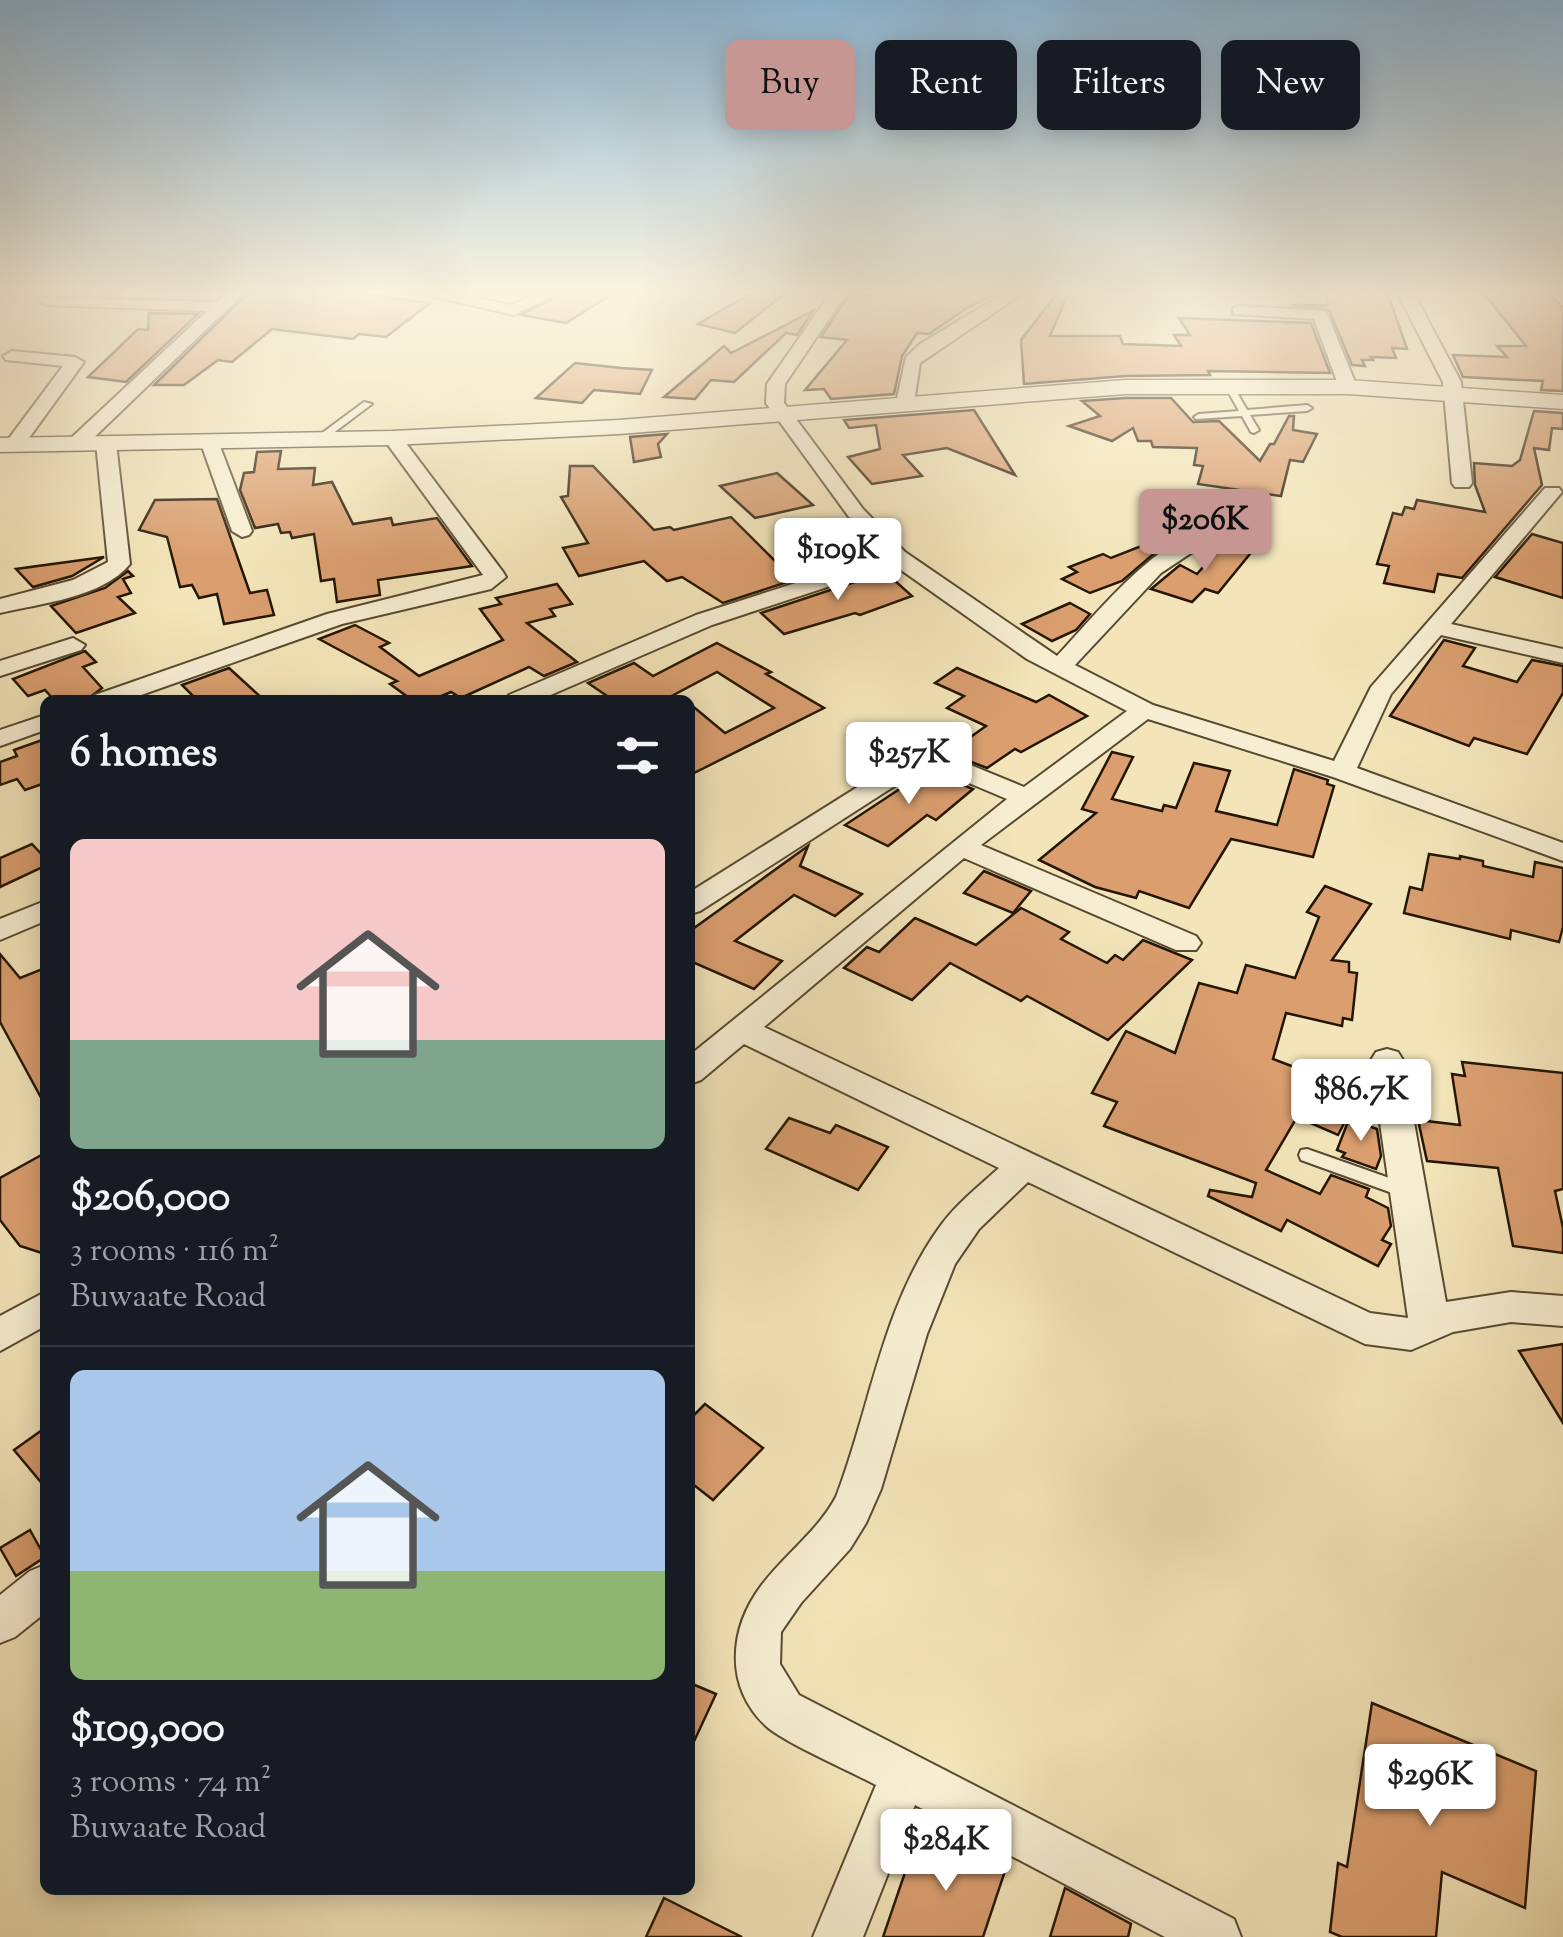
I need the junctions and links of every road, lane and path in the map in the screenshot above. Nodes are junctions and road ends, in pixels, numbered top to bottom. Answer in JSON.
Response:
{"nodes":[{"id":1,"x":58,"y":381,"type":"edge"},
{"id":2,"x":142,"y":381,"type":"edge"},
{"id":3,"x":778,"y":381,"type":"edge"},
{"id":4,"x":909,"y":381,"type":"edge"},
{"id":5,"x":1346,"y":381,"type":"edge"},
{"id":6,"x":1448,"y":381,"type":"edge"},
{"id":7,"x":1228,"y":386,"type":"junction"},
{"id":8,"x":1348,"y":387,"type":"junction"},
{"id":9,"x":1454,"y":393,"type":"junction"},
{"id":10,"x":1563,"y":402,"type":"edge"},
{"id":11,"x":906,"y":403,"type":"junction"},
{"id":12,"x":368,"y":404,"type":"dead end"},
{"id":13,"x":1306,"y":408,"type":"dead end"},
{"id":14,"x":1245,"y":414,"type":"junction"},
{"id":15,"x":782,"y":417,"type":"junction"},
{"id":16,"x":1198,"y":418,"type":"dead end"},
{"id":17,"x":1254,"y":430,"type":"dead end"},
{"id":18,"x":320,"y":438,"type":"junction"},
{"id":19,"x":392,"y":438,"type":"junction"},
{"id":20,"x":209,"y":441,"type":"junction"},
{"id":21,"x":106,"y":443,"type":"junction"},
{"id":22,"x":76,"y":444,"type":"junction"},
{"id":23,"x":7,"y":445,"type":"edge"},
{"id":24,"x":1462,"y":482,"type":"dead end"},
{"id":25,"x":1552,"y":492,"type":"dead end"},
{"id":26,"x":242,"y":531,"type":"dead end"},
{"id":27,"x":1196,"y":541,"type":"dead end"},
{"id":28,"x":897,"y":557,"type":"junction"},
{"id":29,"x":0,"y":606,"type":"edge"},
{"id":30,"x":1436,"y":626,"type":"junction"},
{"id":31,"x":72,"y":644,"type":"dead end"},
{"id":32,"x":1563,"y":656,"type":"edge"},
{"id":33,"x":1060,"y":667,"type":"junction"},
{"id":34,"x":0,"y":669,"type":"edge"},
{"id":35,"x":118,"y":695,"type":"edge"},
{"id":36,"x":530,"y":695,"type":"edge"},
{"id":37,"x":1144,"y":710,"type":"junction"},
{"id":38,"x":40,"y":724,"type":"edge"},
{"id":39,"x":0,"y":738,"type":"edge"},
{"id":40,"x":1342,"y":772,"type":"junction"},
{"id":41,"x":1024,"y":797,"type":"junction"},
{"id":42,"x":961,"y":847,"type":"junction"},
{"id":43,"x":1563,"y":854,"type":"edge"},
{"id":44,"x":695,"y":902,"type":"edge"},
{"id":45,"x":40,"y":912,"type":"edge"},
{"id":46,"x":0,"y":930,"type":"edge"},
{"id":47,"x":1186,"y":943,"type":"dead end"},
{"id":48,"x":742,"y":1030,"type":"junction"},
{"id":49,"x":1387,"y":1060,"type":"dead end"},
{"id":50,"x":695,"y":1068,"type":"edge"},
{"id":51,"x":1307,"y":1155,"type":"dead end"},
{"id":52,"x":1025,"y":1164,"type":"junction"},
{"id":53,"x":1410,"y":1192,"type":"junction"},
{"id":54,"x":40,"y":1310,"type":"edge"},
{"id":55,"x":1563,"y":1312,"type":"edge"},
{"id":56,"x":1432,"y":1324,"type":"junction"},
{"id":57,"x":0,"y":1335,"type":"edge"},
{"id":58,"x":40,"y":1590,"type":"edge"},
{"id":59,"x":0,"y":1622,"type":"edge"},
{"id":60,"x":904,"y":1774,"type":"junction"},
{"id":61,"x":838,"y":1937,"type":"edge"},
{"id":62,"x":1216,"y":1937,"type":"edge"}],
"edges":[{"from":1,"to":23,"type":"street"},
{"from":2,"to":22,"type":"street"},
{"from":3,"to":15,"type":"street"},
{"from":4,"to":11,"type":"street"},
{"from":5,"to":8,"type":"street"},
{"from":6,"to":9,"type":"street"},
{"from":7,"to":8,"type":"street"},
{"from":7,"to":11,"type":"street"},
{"from":7,"to":14,"type":"lane"},
{"from":8,"to":9,"type":"street"},
{"from":9,"to":10,"type":"street"},
{"from":9,"to":24,"type":"street"},
{"from":11,"to":15,"type":"street"},
{"from":12,"to":18,"type":"lane"},
{"from":13,"to":14,"type":"lane"},
{"from":14,"to":16,"type":"lane"},
{"from":14,"to":17,"type":"lane"},
{"from":15,"to":19,"type":"street"},
{"from":15,"to":28,"type":"street"},
{"from":18,"to":19,"type":"street"},
{"from":18,"to":20,"type":"street"},
{"from":19,"to":35,"type":"street"},
{"from":20,"to":21,"type":"street"},
{"from":20,"to":26,"type":"street"},
{"from":21,"to":22,"type":"street"},
{"from":21,"to":29,"type":"street"},
{"from":22,"to":23,"type":"street"},
{"from":25,"to":30,"type":"street"},
{"from":27,"to":33,"type":"street"},
{"from":28,"to":33,"type":"street"},
{"from":28,"to":36,"type":"street"},
{"from":30,"to":32,"type":"street"},
{"from":30,"to":40,"type":"street"},
{"from":31,"to":34,"type":"street"},
{"from":33,"to":37,"type":"street"},
{"from":37,"to":40,"type":"street"},
{"from":37,"to":41,"type":"street"},
{"from":38,"to":39,"type":"street"},
{"from":40,"to":43,"type":"street"},
{"from":41,"to":42,"type":"street"},
{"from":41,"to":44,"type":"street"},
{"from":42,"to":47,"type":"street"},
{"from":42,"to":48,"type":"street"},
{"from":45,"to":46,"type":"street"},
{"from":48,"to":50,"type":"street"},
{"from":48,"to":52,"type":"street"},
{"from":49,"to":53,"type":"street"},
{"from":51,"to":53,"type":"lane"},
{"from":52,"to":56,"type":"street"},
{"from":52,"to":60,"type":"street"},
{"from":53,"to":56,"type":"street"},
{"from":54,"to":57,"type":"street"},
{"from":55,"to":56,"type":"street"},
{"from":58,"to":59,"type":"street"},
{"from":60,"to":61,"type":"street"},
{"from":60,"to":62,"type":"street"}]}
